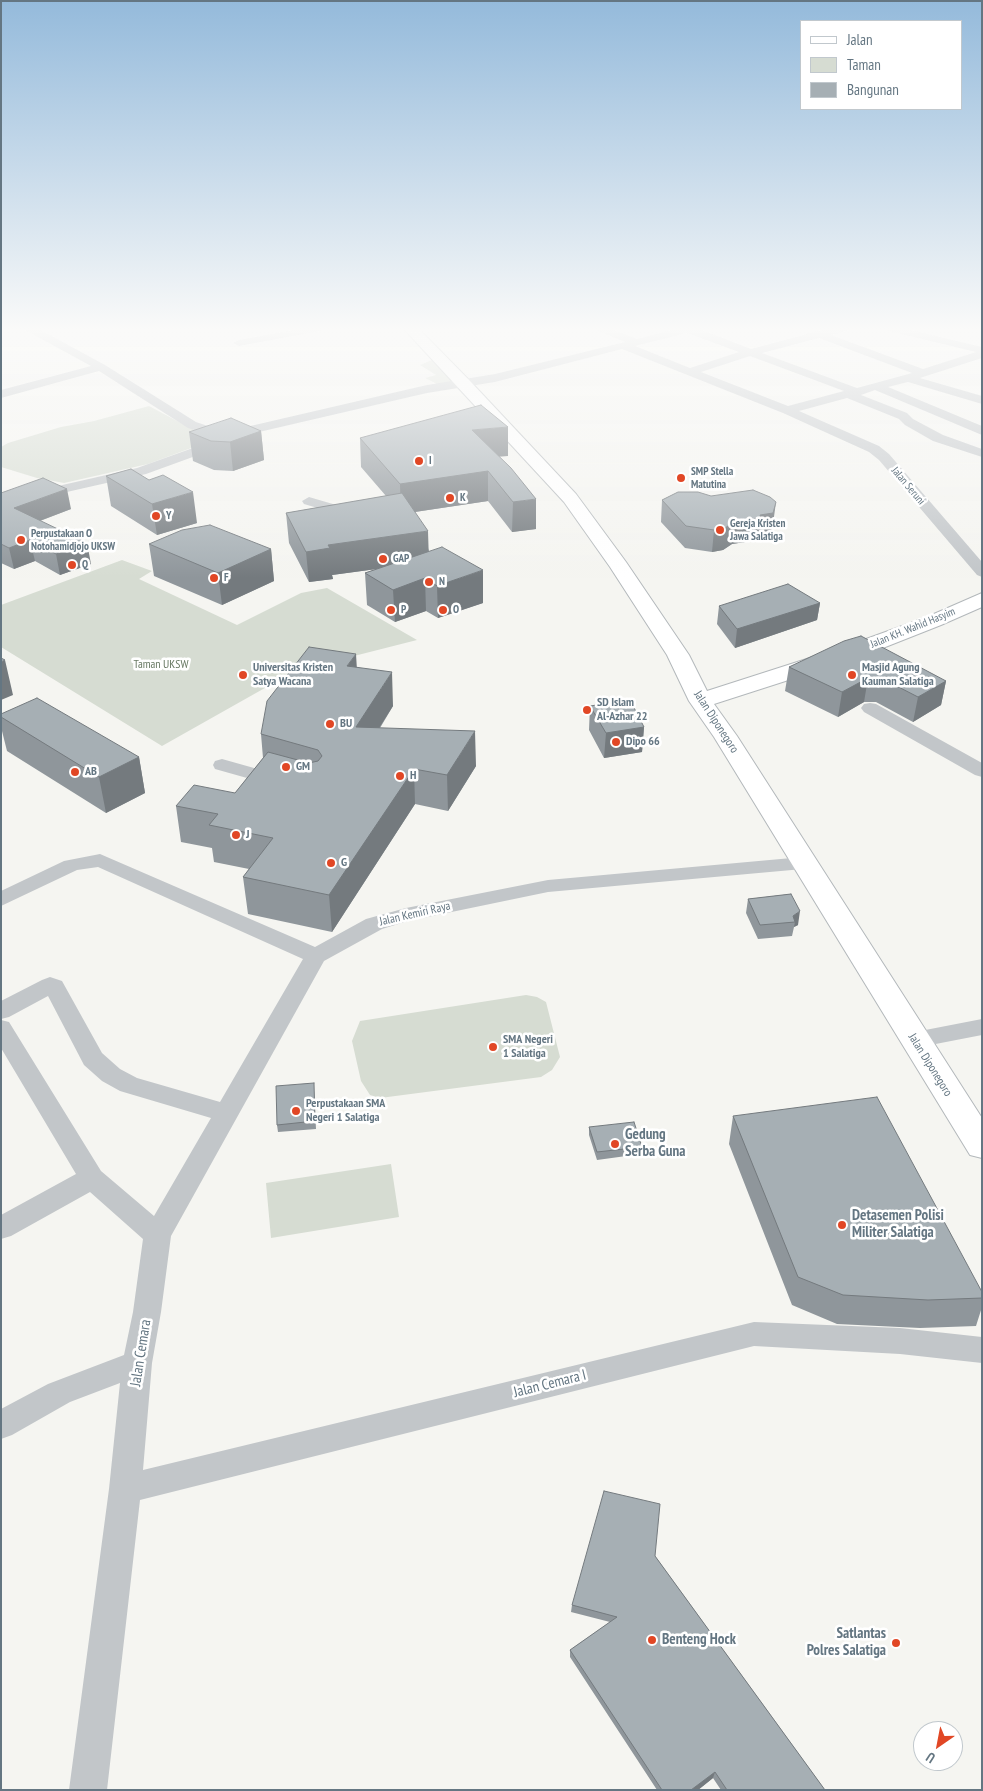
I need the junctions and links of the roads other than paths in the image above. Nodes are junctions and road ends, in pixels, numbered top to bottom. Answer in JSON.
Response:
{"nodes":[{"id":1,"x":172,"y":412,"type":"edge"},
{"id":2,"x":330,"y":412,"type":"edge"},
{"id":3,"x":490,"y":412,"type":"edge"},
{"id":4,"x":791,"y":412,"type":"edge"},
{"id":5,"x":894,"y":412,"type":"edge"},
{"id":6,"x":937,"y":412,"type":"edge"},
{"id":7,"x":246,"y":431,"type":"junction"},
{"id":8,"x":982,"y":431,"type":"edge"},
{"id":9,"x":982,"y":436,"type":"edge"},
{"id":10,"x":955,"y":444,"type":"junction"},
{"id":11,"x":982,"y":453,"type":"edge"},
{"id":12,"x":309,"y":501,"type":"dead end"},
{"id":13,"x":1,"y":503,"type":"edge"},
{"id":14,"x":344,"y":512,"type":"edge"},
{"id":15,"x":982,"y":572,"type":"edge"},
{"id":16,"x":982,"y":599,"type":"edge"},
{"id":17,"x":700,"y":701,"type":"junction"},
{"id":18,"x":870,"y":708,"type":"dead end"},
{"id":19,"x":222,"y":765,"type":"dead end"},
{"id":20,"x":982,"y":771,"type":"edge"},
{"id":21,"x":295,"y":786,"type":"edge"},
{"id":22,"x":803,"y":864,"type":"junction"},
{"id":23,"x":1,"y":899,"type":"edge"},
{"id":24,"x":316,"y":956,"type":"junction"},
{"id":25,"x":1,"y":1011,"type":"edge"},
{"id":26,"x":982,"y":1027,"type":"edge"},
{"id":27,"x":1,"y":1028,"type":"edge"},
{"id":28,"x":915,"y":1040,"type":"junction"},
{"id":29,"x":227,"y":1113,"type":"junction"},
{"id":30,"x":982,"y":1146,"type":"edge"},
{"id":31,"x":92,"y":1178,"type":"junction"},
{"id":32,"x":1,"y":1228,"type":"edge"},
{"id":33,"x":157,"y":1235,"type":"junction"},
{"id":34,"x":982,"y":1350,"type":"edge"},
{"id":35,"x":138,"y":1363,"type":"junction"},
{"id":36,"x":1,"y":1425,"type":"edge"},
{"id":37,"x":125,"y":1489,"type":"junction"},
{"id":38,"x":88,"y":1790,"type":"edge"}],
"edges":[{"from":1,"to":7,"type":"street"},
{"from":2,"to":7,"type":"street"},
{"from":3,"to":17,"type":"main road","name":"Jalan Diponegoro"},
{"from":4,"to":15,"type":"street","name":"Jalan Seruni"},
{"from":5,"to":10,"type":"street"},
{"from":6,"to":8,"type":"street"},
{"from":7,"to":13,"type":"street"},
{"from":9,"to":10,"type":"street"},
{"from":10,"to":11,"type":"street"},
{"from":12,"to":14,"type":"street"},
{"from":16,"to":17,"type":"main road","name":"Jalan KH. Wahid Hasyim"},
{"from":17,"to":22,"type":"main road","name":"Jalan Diponegoro"},
{"from":18,"to":20,"type":"street"},
{"from":19,"to":21,"type":"street"},
{"from":22,"to":24,"type":"street","name":"Jalan Kemiri Raya"},
{"from":22,"to":28,"type":"main road","name":"Jalan Diponegoro"},
{"from":23,"to":24,"type":"street"},
{"from":24,"to":29,"type":"street","name":"Jalan Cemara"},
{"from":25,"to":29,"type":"street"},
{"from":26,"to":28,"type":"street"},
{"from":27,"to":31,"type":"street"},
{"from":28,"to":30,"type":"main road","name":"Jalan Diponegoro"},
{"from":29,"to":33,"type":"street","name":"Jalan Cemara"},
{"from":31,"to":32,"type":"street"},
{"from":31,"to":33,"type":"street"},
{"from":33,"to":35,"type":"street","name":"Jalan Cemara"},
{"from":34,"to":37,"type":"street","name":"Jalan Cemara I"},
{"from":35,"to":36,"type":"street"},
{"from":35,"to":37,"type":"street","name":"Jalan Cemara"},
{"from":37,"to":38,"type":"street","name":"Jalan Cemara"}]}
